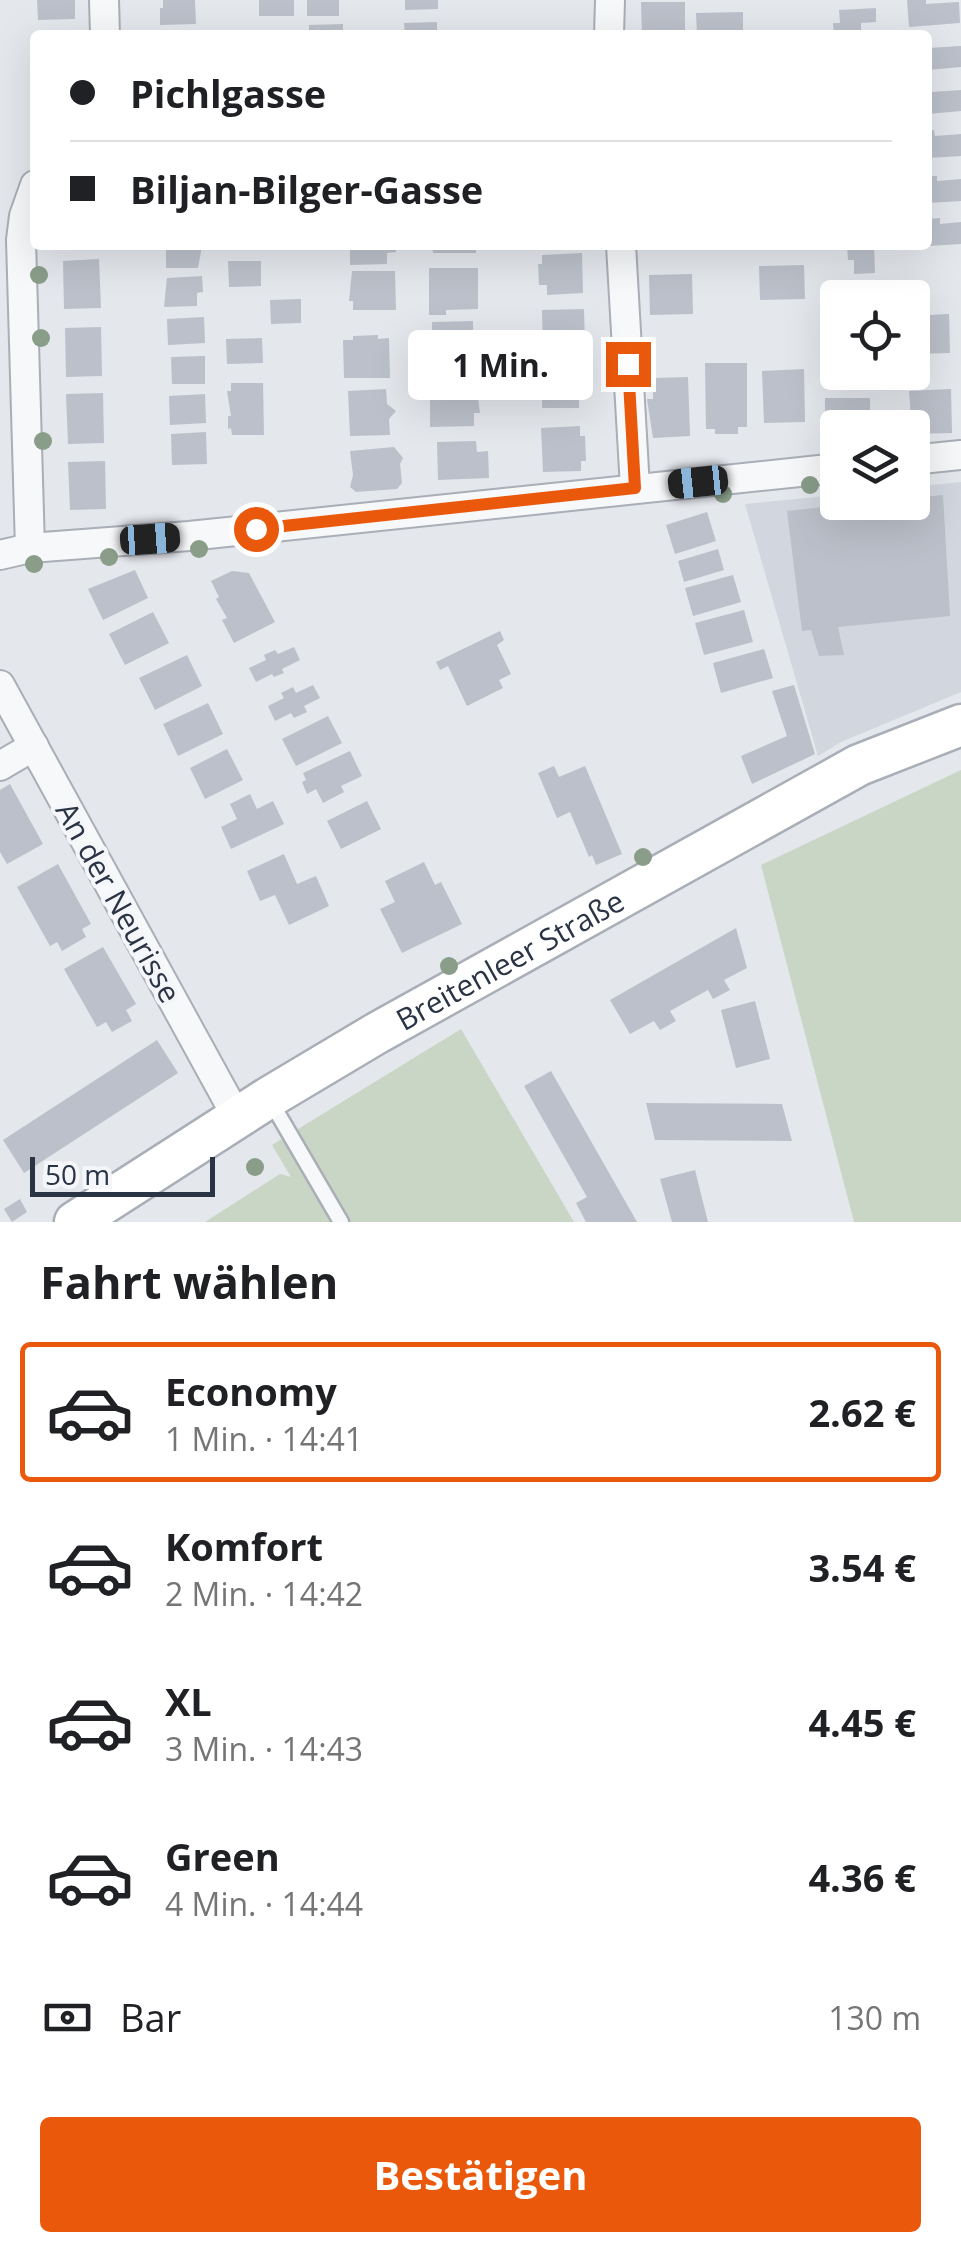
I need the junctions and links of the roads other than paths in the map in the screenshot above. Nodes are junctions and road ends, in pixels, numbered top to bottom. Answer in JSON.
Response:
{"nodes":[{"id":1,"x":104,"y":0,"type":"edge"},
{"id":2,"x":610,"y":0,"type":"edge"},
{"id":3,"x":105,"y":30,"type":"edge"},
{"id":4,"x":610,"y":30,"type":"edge"},
{"id":5,"x":30,"y":200,"type":"edge"},
{"id":6,"x":621,"y":250,"type":"edge"},
{"id":7,"x":961,"y":455,"type":"edge"},
{"id":8,"x":930,"y":458,"type":"edge"},
{"id":9,"x":820,"y":470,"type":"edge"},
{"id":10,"x":635,"y":488,"type":"junction"},
{"id":11,"x":30,"y":548,"type":"junction"},
{"id":12,"x":0,"y":555,"type":"edge"},
{"id":13,"x":0,"y":685,"type":"edge"},
{"id":14,"x":961,"y":725,"type":"edge"},
{"id":15,"x":34,"y":746,"type":"junction"},
{"id":16,"x":0,"y":766,"type":"edge"},
{"id":17,"x":253,"y":1108,"type":"junction"},
{"id":18,"x":75,"y":1222,"type":"edge"},
{"id":19,"x":341,"y":1222,"type":"edge"}],
"edges":[{"from":1,"to":3,"type":"street"},
{"from":2,"to":4,"type":"street"},
{"from":5,"to":11,"type":"street"},
{"from":6,"to":10,"type":"street"},
{"from":7,"to":8,"type":"street"},
{"from":9,"to":10,"type":"street"},
{"from":10,"to":11,"type":"street"},
{"from":11,"to":12,"type":"street"},
{"from":13,"to":15,"type":"street","name":"An der Neurisse"},
{"from":14,"to":17,"type":"main road","name":"Breitenleer Straße"},
{"from":15,"to":16,"type":"street"},
{"from":15,"to":17,"type":"street","name":"An der Neurisse"},
{"from":17,"to":18,"type":"main road","name":"Breitenleer Straße"},
{"from":17,"to":19,"type":"lane"}]}
